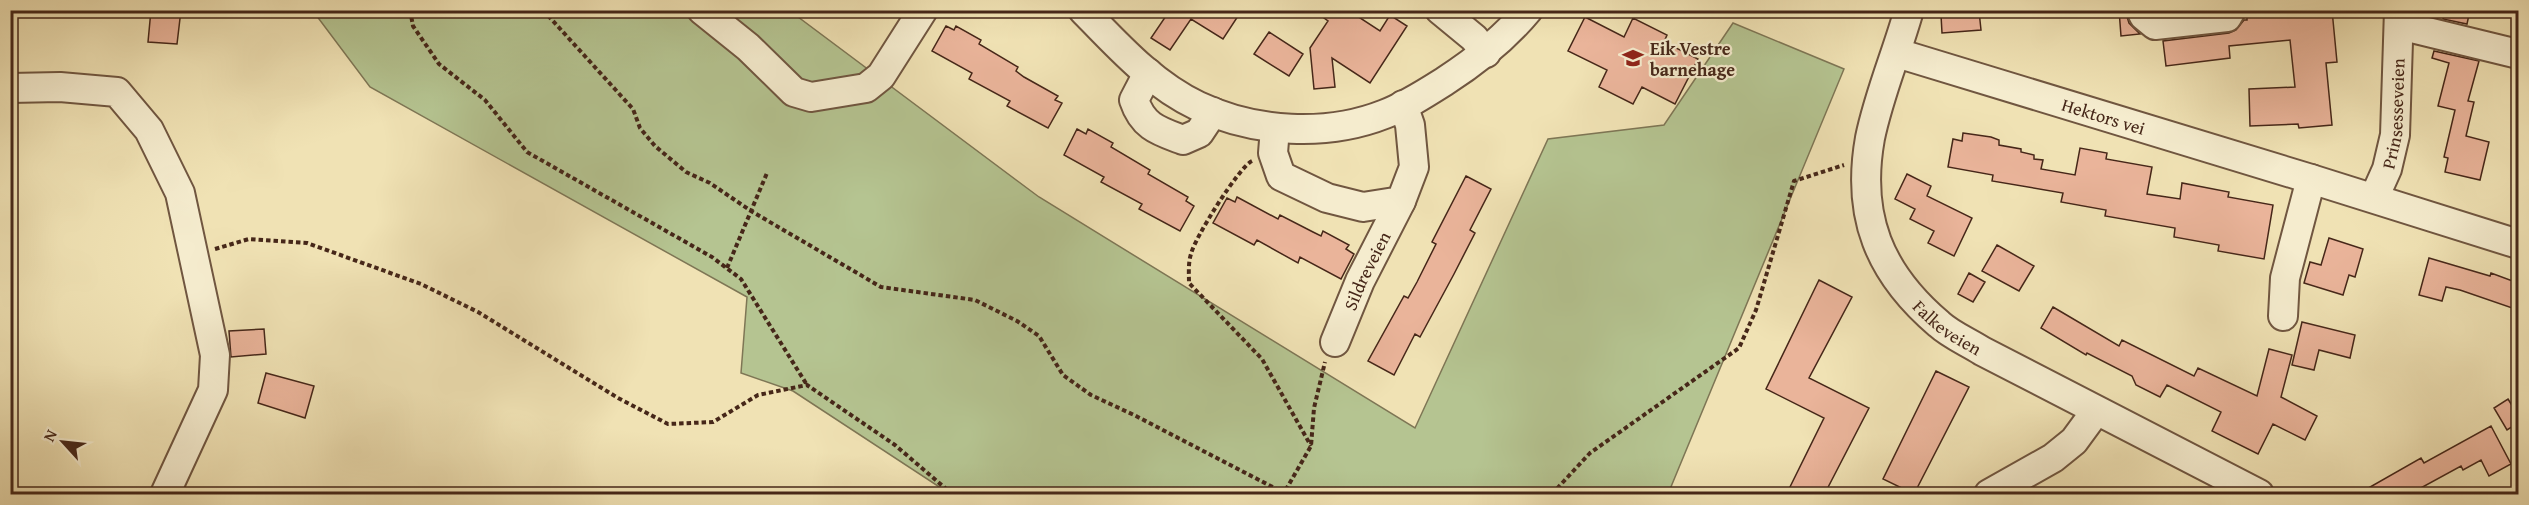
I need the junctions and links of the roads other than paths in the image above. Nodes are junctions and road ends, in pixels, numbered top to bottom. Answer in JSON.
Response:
{"nodes":[{"id":1,"x":702,"y":10,"type":"edge"},
{"id":2,"x":923,"y":10,"type":"edge"},
{"id":3,"x":1083,"y":10,"type":"edge"},
{"id":4,"x":1440,"y":10,"type":"edge"},
{"id":5,"x":1528,"y":10,"type":"edge"},
{"id":6,"x":1909,"y":10,"type":"edge"},
{"id":7,"x":2141,"y":10,"type":"edge"},
{"id":8,"x":2231,"y":10,"type":"edge"},
{"id":9,"x":2399,"y":18,"type":"edge"},
{"id":10,"x":1486,"y":52,"type":"junction"},
{"id":11,"x":1896,"y":53,"type":"junction"},
{"id":12,"x":2518,"y":54,"type":"edge"},
{"id":13,"x":1148,"y":73,"type":"junction"},
{"id":14,"x":10,"y":88,"type":"edge"},
{"id":15,"x":1402,"y":105,"type":"junction"},
{"id":16,"x":1213,"y":112,"type":"junction"},
{"id":17,"x":1274,"y":140,"type":"junction"},
{"id":18,"x":2311,"y":179,"type":"junction"},
{"id":19,"x":2374,"y":198,"type":"junction"},
{"id":20,"x":1401,"y":201,"type":"junction"},
{"id":21,"x":2518,"y":244,"type":"edge"},
{"id":22,"x":2283,"y":316,"type":"dead end"},
{"id":23,"x":1335,"y":342,"type":"road end"},
{"id":24,"x":2096,"y":411,"type":"junction"},
{"id":25,"x":165,"y":495,"type":"edge"},
{"id":26,"x":1989,"y":495,"type":"edge"},
{"id":27,"x":2259,"y":495,"type":"edge"}],
"edges":[{"from":1,"to":2,"type":"street"},
{"from":3,"to":13,"type":"street"},
{"from":4,"to":10,"type":"street"},
{"from":5,"to":10,"type":"street"},
{"from":6,"to":11,"type":"street","name":"Falkeveien"},
{"from":7,"to":8,"type":"street"},
{"from":9,"to":12,"type":"street","name":"Prinsesseveien"},
{"from":9,"to":19,"type":"street","name":"Prinsesseveien"},
{"from":10,"to":15,"type":"street"},
{"from":11,"to":18,"type":"street","name":"Hektors vei"},
{"from":11,"to":24,"type":"street","name":"Falkeveien"},
{"from":13,"to":16,"type":"street"},
{"from":13,"to":16,"type":"street"},
{"from":14,"to":25,"type":"street"},
{"from":15,"to":17,"type":"street"},
{"from":15,"to":20,"type":"street","name":"Sildreveien"},
{"from":16,"to":17,"type":"street"},
{"from":17,"to":20,"type":"street","name":"Sildreveien"},
{"from":18,"to":19,"type":"street","name":"Hektors vei"},
{"from":18,"to":22,"type":"street"},
{"from":19,"to":21,"type":"street","name":"Hektors vei"},
{"from":20,"to":23,"type":"street","name":"Sildreveien"},
{"from":24,"to":26,"type":"street"},
{"from":24,"to":27,"type":"street","name":"Falkeveien"}]}
